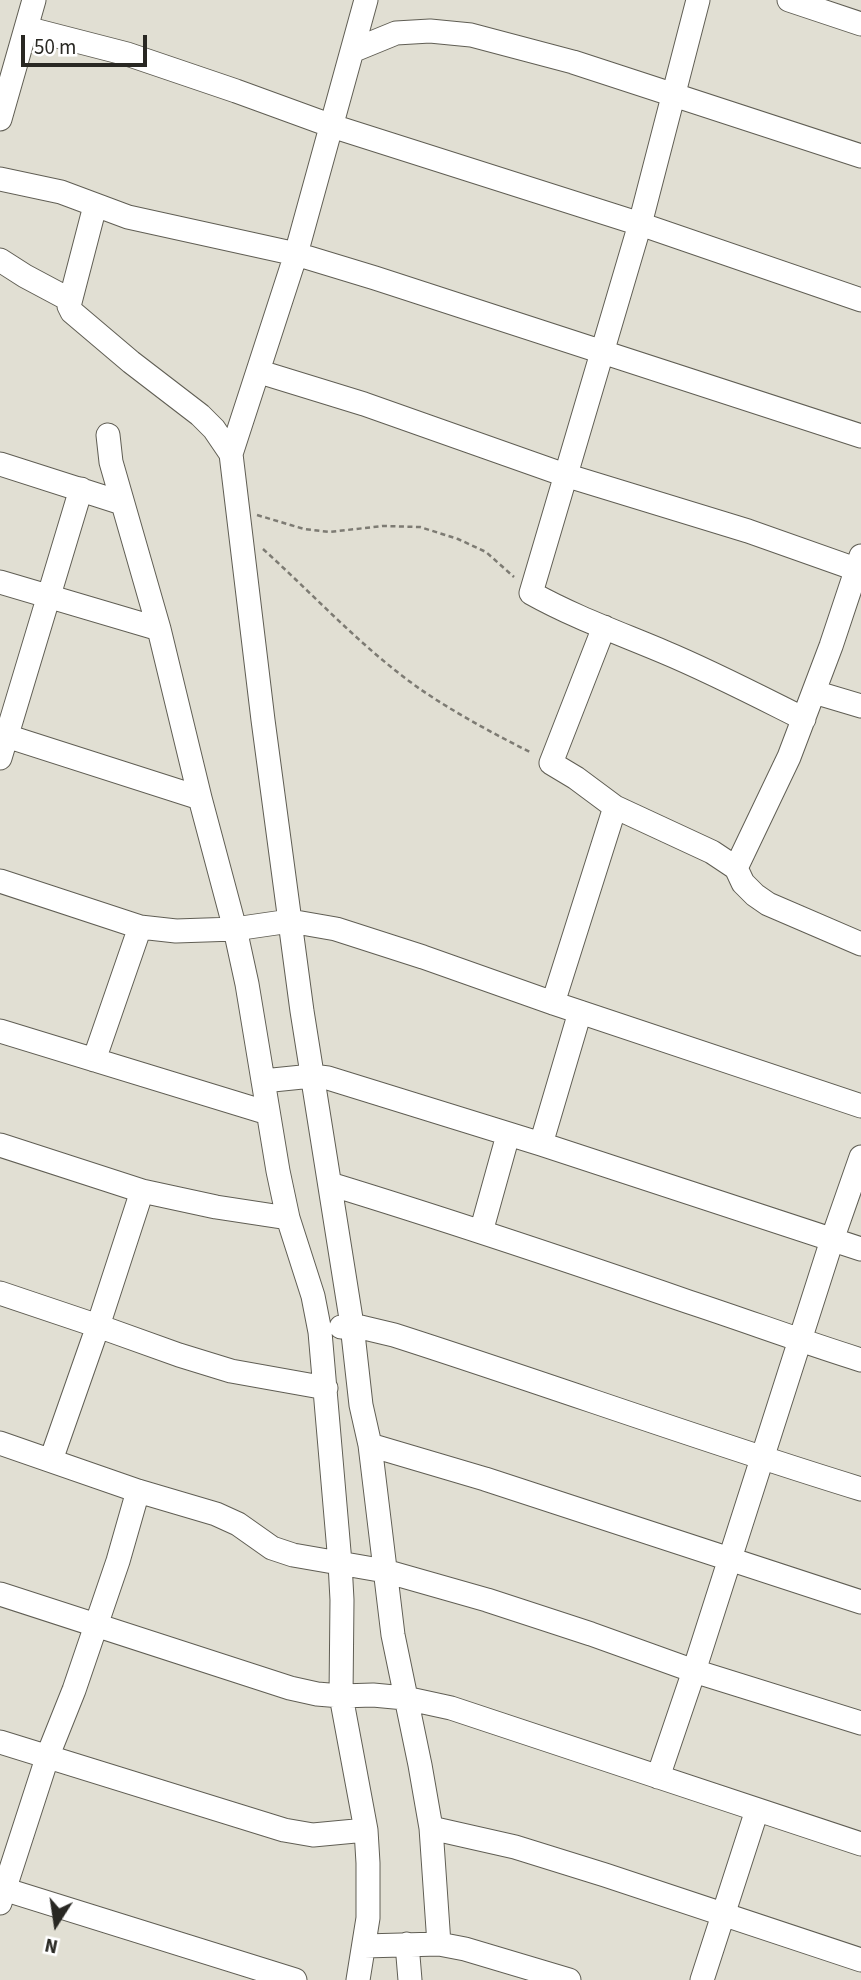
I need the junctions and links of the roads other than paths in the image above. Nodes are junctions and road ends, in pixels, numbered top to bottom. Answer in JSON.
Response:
{"nodes":[{"id":1,"x":34,"y":0,"type":"edge"},
{"id":2,"x":366,"y":0,"type":"edge"},
{"id":3,"x":698,"y":0,"type":"edge"},
{"id":4,"x":789,"y":0,"type":"edge"},
{"id":5,"x":861,"y":24,"type":"edge"},
{"id":6,"x":26,"y":28,"type":"junction"},
{"id":7,"x":352,"y":51,"type":"junction"},
{"id":8,"x":673,"y":93,"type":"junction"},
{"id":9,"x":0,"y":119,"type":"edge"},
{"id":10,"x":332,"y":126,"type":"junction"},
{"id":11,"x":861,"y":156,"type":"edge"},
{"id":12,"x":0,"y":179,"type":"edge"},
{"id":13,"x":95,"y":206,"type":"junction"},
{"id":14,"x":640,"y":224,"type":"junction"},
{"id":15,"x":296,"y":254,"type":"junction"},
{"id":16,"x":0,"y":260,"type":"edge"},
{"id":17,"x":70,"y":300,"type":"junction"},
{"id":18,"x":861,"y":300,"type":"edge"},
{"id":19,"x":601,"y":352,"type":"junction"},
{"id":20,"x":260,"y":372,"type":"junction"},
{"id":21,"x":108,"y":435,"type":"dead end"},
{"id":22,"x":861,"y":436,"type":"edge"},
{"id":23,"x":231,"y":454,"type":"junction"},
{"id":24,"x":0,"y":464,"type":"edge"},
{"id":25,"x":565,"y":475,"type":"junction"},
{"id":26,"x":81,"y":489,"type":"junction"},
{"id":27,"x":122,"y":503,"type":"junction"},
{"id":28,"x":860,"y":566,"type":"edge"},
{"id":29,"x":0,"y":583,"type":"edge"},
{"id":30,"x":49,"y":597,"type":"junction"},
{"id":31,"x":604,"y":627,"type":"junction"},
{"id":32,"x":159,"y":629,"type":"junction"},
{"id":33,"x":814,"y":692,"type":"junction"},
{"id":34,"x":861,"y":706,"type":"edge"},
{"id":35,"x":804,"y":719,"type":"junction"},
{"id":36,"x":2,"y":743,"type":"edge"},
{"id":37,"x":200,"y":798,"type":"junction"},
{"id":38,"x":615,"y":807,"type":"junction"},
{"id":39,"x":736,"y":868,"type":"junction"},
{"id":40,"x":0,"y":881,"type":"edge"},
{"id":41,"x":290,"y":921,"type":"junction"},
{"id":42,"x":140,"y":927,"type":"junction"},
{"id":43,"x":235,"y":929,"type":"junction"},
{"id":44,"x":861,"y":944,"type":"edge"},
{"id":45,"x":553,"y":1003,"type":"junction"},
{"id":46,"x":580,"y":1013,"type":"junction"},
{"id":47,"x":0,"y":1031,"type":"edge"},
{"id":48,"x":94,"y":1060,"type":"junction"},
{"id":49,"x":312,"y":1076,"type":"junction"},
{"id":50,"x":263,"y":1081,"type":"junction"},
{"id":51,"x":861,"y":1106,"type":"edge"},
{"id":52,"x":268,"y":1113,"type":"junction"},
{"id":53,"x":508,"y":1135,"type":"junction"},
{"id":54,"x":541,"y":1144,"type":"junction"},
{"id":55,"x":0,"y":1145,"type":"edge"},
{"id":56,"x":861,"y":1157,"type":"edge"},
{"id":57,"x":330,"y":1184,"type":"junction"},
{"id":58,"x":142,"y":1191,"type":"junction"},
{"id":59,"x":288,"y":1218,"type":"junction"},
{"id":60,"x":481,"y":1232,"type":"junction"},
{"id":61,"x":832,"y":1240,"type":"junction"},
{"id":62,"x":861,"y":1249,"type":"edge"},
{"id":63,"x":0,"y":1293,"type":"edge"},
{"id":64,"x":98,"y":1325,"type":"junction"},
{"id":65,"x":352,"y":1325,"type":"junction"},
{"id":66,"x":320,"y":1332,"type":"junction"},
{"id":67,"x":801,"y":1342,"type":"junction"},
{"id":68,"x":861,"y":1360,"type":"edge"},
{"id":69,"x":327,"y":1398,"type":"junction"},
{"id":70,"x":361,"y":1405,"type":"junction"},
{"id":71,"x":0,"y":1443,"type":"edge"},
{"id":72,"x":370,"y":1445,"type":"junction"},
{"id":73,"x":762,"y":1458,"type":"junction"},
{"id":74,"x":51,"y":1460,"type":"junction"},
{"id":75,"x":861,"y":1489,"type":"edge"},
{"id":76,"x":138,"y":1491,"type":"junction"},
{"id":77,"x":729,"y":1560,"type":"junction"},
{"id":78,"x":340,"y":1563,"type":"junction"},
{"id":79,"x":385,"y":1571,"type":"junction"},
{"id":80,"x":0,"y":1594,"type":"edge"},
{"id":81,"x":861,"y":1602,"type":"edge"},
{"id":82,"x":96,"y":1625,"type":"junction"},
{"id":83,"x":694,"y":1671,"type":"junction"},
{"id":84,"x":341,"y":1696,"type":"junction"},
{"id":85,"x":405,"y":1698,"type":"junction"},
{"id":86,"x":861,"y":1723,"type":"edge"},
{"id":87,"x":0,"y":1742,"type":"edge"},
{"id":88,"x":48,"y":1755,"type":"junction"},
{"id":89,"x":658,"y":1777,"type":"junction"},
{"id":90,"x":757,"y":1810,"type":"junction"},
{"id":91,"x":431,"y":1828,"type":"junction"},
{"id":92,"x":366,"y":1830,"type":"junction"},
{"id":93,"x":861,"y":1844,"type":"edge"},
{"id":94,"x":2,"y":1894,"type":"edge"},
{"id":95,"x":723,"y":1914,"type":"junction"},
{"id":96,"x":407,"y":1944,"type":"junction"},
{"id":97,"x":439,"y":1944,"type":"junction"},
{"id":98,"x":364,"y":1946,"type":"junction"},
{"id":99,"x":861,"y":1961,"type":"edge"},
{"id":100,"x":295,"y":1980,"type":"edge"},
{"id":101,"x":358,"y":1980,"type":"edge"},
{"id":102,"x":410,"y":1980,"type":"edge"},
{"id":103,"x":569,"y":1980,"type":"edge"},
{"id":104,"x":702,"y":1980,"type":"edge"}],
"edges":[{"from":1,"to":6,"type":"street"},
{"from":2,"to":7,"type":"street"},
{"from":3,"to":8,"type":"street"},
{"from":4,"to":5,"type":"street"},
{"from":6,"to":9,"type":"street"},
{"from":6,"to":10,"type":"street"},
{"from":7,"to":8,"type":"street"},
{"from":7,"to":10,"type":"street"},
{"from":8,"to":11,"type":"street"},
{"from":8,"to":14,"type":"street"},
{"from":10,"to":14,"type":"street"},
{"from":10,"to":15,"type":"street"},
{"from":12,"to":13,"type":"street"},
{"from":13,"to":15,"type":"street"},
{"from":13,"to":17,"type":"street"},
{"from":14,"to":18,"type":"street"},
{"from":14,"to":19,"type":"street"},
{"from":15,"to":19,"type":"street"},
{"from":15,"to":20,"type":"street"},
{"from":16,"to":17,"type":"street"},
{"from":17,"to":23,"type":"street"},
{"from":19,"to":22,"type":"street"},
{"from":19,"to":25,"type":"street"},
{"from":20,"to":23,"type":"street"},
{"from":20,"to":25,"type":"street"},
{"from":21,"to":27,"type":"street"},
{"from":23,"to":41,"type":"street"},
{"from":24,"to":26,"type":"street"},
{"from":25,"to":28,"type":"street"},
{"from":25,"to":31,"type":"street"},
{"from":26,"to":27,"type":"street"},
{"from":26,"to":30,"type":"street"},
{"from":27,"to":32,"type":"street"},
{"from":28,"to":33,"type":"street"},
{"from":29,"to":30,"type":"street"},
{"from":30,"to":32,"type":"street"},
{"from":30,"to":36,"type":"street"},
{"from":31,"to":35,"type":"street"},
{"from":31,"to":38,"type":"street"},
{"from":32,"to":37,"type":"street"},
{"from":33,"to":34,"type":"street"},
{"from":33,"to":35,"type":"street"},
{"from":35,"to":39,"type":"street"},
{"from":36,"to":37,"type":"street"},
{"from":37,"to":43,"type":"street"},
{"from":38,"to":39,"type":"street"},
{"from":38,"to":45,"type":"street"},
{"from":39,"to":44,"type":"street"},
{"from":40,"to":42,"type":"street"},
{"from":41,"to":43,"type":"street"},
{"from":41,"to":45,"type":"street"},
{"from":41,"to":49,"type":"street"},
{"from":42,"to":43,"type":"street"},
{"from":42,"to":48,"type":"street"},
{"from":43,"to":50,"type":"street"},
{"from":45,"to":46,"type":"street"},
{"from":46,"to":51,"type":"street"},
{"from":46,"to":54,"type":"street"},
{"from":47,"to":48,"type":"street"},
{"from":48,"to":52,"type":"street"},
{"from":49,"to":50,"type":"street"},
{"from":49,"to":53,"type":"street"},
{"from":49,"to":57,"type":"street"},
{"from":50,"to":52,"type":"street"},
{"from":52,"to":59,"type":"street"},
{"from":53,"to":54,"type":"street"},
{"from":53,"to":60,"type":"street"},
{"from":54,"to":61,"type":"street"},
{"from":55,"to":58,"type":"street"},
{"from":56,"to":61,"type":"street"},
{"from":57,"to":60,"type":"street"},
{"from":57,"to":65,"type":"street"},
{"from":58,"to":59,"type":"street"},
{"from":58,"to":64,"type":"street"},
{"from":59,"to":66,"type":"street"},
{"from":60,"to":67,"type":"street"},
{"from":61,"to":62,"type":"street"},
{"from":61,"to":67,"type":"street"},
{"from":63,"to":64,"type":"street"},
{"from":64,"to":69,"type":"street"},
{"from":64,"to":74,"type":"street"},
{"from":65,"to":66,"type":"street"},
{"from":65,"to":70,"type":"street"},
{"from":65,"to":73,"type":"street"},
{"from":66,"to":69,"type":"street"},
{"from":67,"to":68,"type":"street"},
{"from":67,"to":73,"type":"street"},
{"from":69,"to":70,"type":"street"},
{"from":69,"to":78,"type":"street"},
{"from":70,"to":72,"type":"street"},
{"from":71,"to":74,"type":"street"},
{"from":72,"to":77,"type":"street"},
{"from":72,"to":79,"type":"street"},
{"from":73,"to":75,"type":"street"},
{"from":73,"to":77,"type":"street"},
{"from":74,"to":76,"type":"street"},
{"from":76,"to":78,"type":"street"},
{"from":76,"to":82,"type":"street"},
{"from":77,"to":81,"type":"street"},
{"from":77,"to":83,"type":"street"},
{"from":78,"to":79,"type":"street"},
{"from":78,"to":84,"type":"street"},
{"from":79,"to":83,"type":"street"},
{"from":79,"to":85,"type":"street"},
{"from":80,"to":82,"type":"street"},
{"from":82,"to":84,"type":"street"},
{"from":82,"to":88,"type":"street"},
{"from":83,"to":86,"type":"street"},
{"from":83,"to":89,"type":"street"},
{"from":84,"to":85,"type":"street"},
{"from":84,"to":92,"type":"street"},
{"from":85,"to":89,"type":"street"},
{"from":85,"to":91,"type":"street"},
{"from":87,"to":88,"type":"street"},
{"from":88,"to":92,"type":"street"},
{"from":88,"to":94,"type":"street"},
{"from":89,"to":90,"type":"street"},
{"from":90,"to":93,"type":"street"},
{"from":90,"to":95,"type":"street"},
{"from":91,"to":95,"type":"street"},
{"from":91,"to":97,"type":"street"},
{"from":92,"to":98,"type":"street"},
{"from":94,"to":100,"type":"street"},
{"from":95,"to":99,"type":"street"},
{"from":95,"to":104,"type":"street"},
{"from":96,"to":97,"type":"street"},
{"from":96,"to":98,"type":"street"},
{"from":96,"to":102,"type":"street"},
{"from":97,"to":103,"type":"street"},
{"from":98,"to":101,"type":"street"}]}
